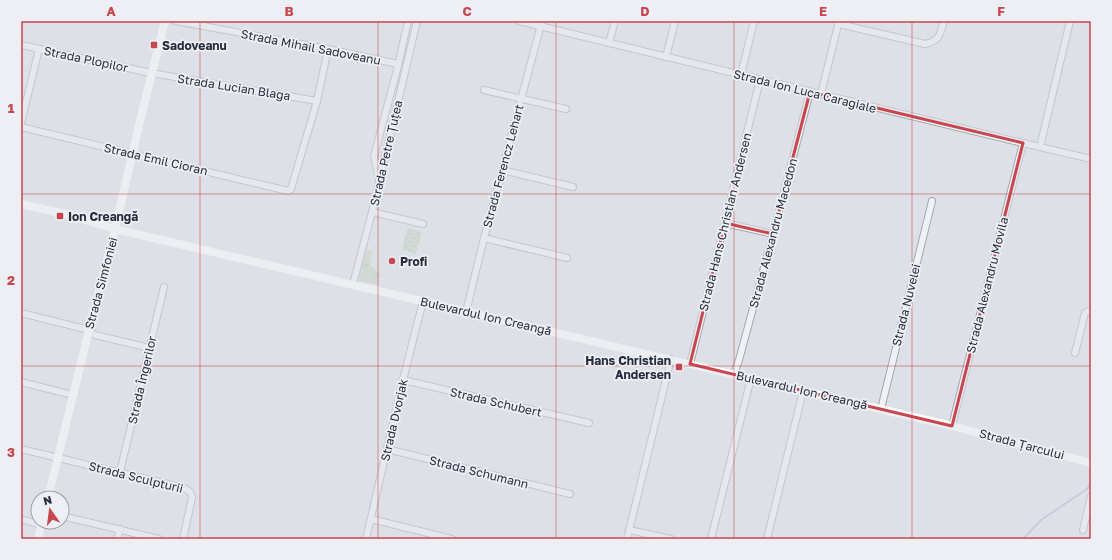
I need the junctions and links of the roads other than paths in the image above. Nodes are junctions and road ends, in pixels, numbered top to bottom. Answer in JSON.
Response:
{"nodes":[{"id":1,"x":165,"y":21,"type":"edge"},
{"id":2,"x":176,"y":21,"type":"edge"},
{"id":3,"x":408,"y":21,"type":"edge"},
{"id":4,"x":418,"y":21,"type":"edge"},
{"id":5,"x":519,"y":21,"type":"edge"},
{"id":6,"x":615,"y":21,"type":"edge"},
{"id":7,"x":675,"y":21,"type":"edge"},
{"id":8,"x":754,"y":21,"type":"edge"},
{"id":9,"x":944,"y":21,"type":"edge"},
{"id":10,"x":1070,"y":21,"type":"edge"},
{"id":11,"x":839,"y":22,"type":"edge"},
{"id":12,"x":541,"y":24,"type":"edge"},
{"id":13,"x":609,"y":43,"type":"junction"},
{"id":14,"x":21,"y":45,"type":"edge"},
{"id":15,"x":39,"y":49,"type":"junction"},
{"id":16,"x":328,"y":49,"type":"junction"},
{"id":17,"x":666,"y":57,"type":"junction"},
{"id":18,"x":397,"y":67,"type":"junction"},
{"id":19,"x":405,"y":72,"type":"junction"},
{"id":20,"x":151,"y":73,"type":"junction"},
{"id":21,"x":741,"y":75,"type":"junction"},
{"id":22,"x":760,"y":80,"type":"junction"},
{"id":23,"x":484,"y":90,"type":"dead end"},
{"id":24,"x":810,"y":92,"type":"junction"},
{"id":25,"x":821,"y":94,"type":"junction"},
{"id":26,"x":521,"y":98,"type":"junction"},
{"id":27,"x":317,"y":101,"type":"junction"},
{"id":28,"x":566,"y":109,"type":"dead end"},
{"id":29,"x":21,"y":123,"type":"edge"},
{"id":30,"x":21,"y":127,"type":"edge"},
{"id":31,"x":1023,"y":143,"type":"junction"},
{"id":32,"x":1040,"y":147,"type":"junction"},
{"id":33,"x":132,"y":154,"type":"junction"},
{"id":34,"x":1091,"y":159,"type":"edge"},
{"id":35,"x":502,"y":170,"type":"junction"},
{"id":36,"x":379,"y":181,"type":"junction"},
{"id":37,"x":573,"y":187,"type":"dead end"},
{"id":38,"x":932,"y":201,"type":"dead end"},
{"id":39,"x":21,"y":204,"type":"edge"},
{"id":40,"x":372,"y":212,"type":"junction"},
{"id":41,"x":725,"y":223,"type":"junction"},
{"id":42,"x":423,"y":224,"type":"dead end"},
{"id":43,"x":116,"y":229,"type":"junction"},
{"id":44,"x":774,"y":234,"type":"junction"},
{"id":45,"x":484,"y":238,"type":"junction"},
{"id":46,"x":567,"y":258,"type":"dead end"},
{"id":47,"x":354,"y":284,"type":"junction"},
{"id":48,"x":164,"y":287,"type":"dead end"},
{"id":49,"x":423,"y":301,"type":"junction"},
{"id":50,"x":1091,"y":311,"type":"edge"},
{"id":51,"x":466,"y":312,"type":"junction"},
{"id":52,"x":21,"y":313,"type":"edge"},
{"id":53,"x":89,"y":330,"type":"junction"},
{"id":54,"x":150,"y":348,"type":"junction"},
{"id":55,"x":1075,"y":353,"type":"dead end"},
{"id":56,"x":671,"y":359,"type":"junction"},
{"id":57,"x":690,"y":364,"type":"junction"},
{"id":58,"x":734,"y":374,"type":"junction"},
{"id":59,"x":751,"y":378,"type":"junction"},
{"id":60,"x":403,"y":380,"type":"junction"},
{"id":61,"x":21,"y":382,"type":"edge"},
{"id":62,"x":803,"y":391,"type":"junction"},
{"id":63,"x":73,"y":395,"type":"junction"},
{"id":64,"x":881,"y":409,"type":"junction"},
{"id":65,"x":589,"y":423,"type":"dead end"},
{"id":66,"x":952,"y":426,"type":"junction"},
{"id":67,"x":21,"y":448,"type":"edge"},
{"id":68,"x":387,"y":449,"type":"junction"},
{"id":69,"x":58,"y":458,"type":"junction"},
{"id":70,"x":1091,"y":463,"type":"edge"},
{"id":71,"x":120,"y":472,"type":"junction"},
{"id":72,"x":50,"y":490,"type":"edge"},
{"id":73,"x":570,"y":494,"type":"dead end"},
{"id":74,"x":1091,"y":496,"type":"edge"},
{"id":75,"x":70,"y":518,"type":"edge"},
{"id":76,"x":371,"y":519,"type":"junction"},
{"id":77,"x":120,"y":529,"type":"junction"},
{"id":78,"x":629,"y":530,"type":"junction"},
{"id":79,"x":1083,"y":530,"type":"dead end"},
{"id":80,"x":117,"y":539,"type":"edge"},
{"id":81,"x":159,"y":539,"type":"edge"},
{"id":82,"x":183,"y":539,"type":"edge"},
{"id":83,"x":366,"y":539,"type":"edge"},
{"id":84,"x":452,"y":539,"type":"edge"},
{"id":85,"x":627,"y":539,"type":"edge"},
{"id":86,"x":671,"y":539,"type":"edge"},
{"id":87,"x":711,"y":539,"type":"edge"},
{"id":88,"x":767,"y":539,"type":"edge"}],
"edges":[{"from":1,"to":20,"type":"street","name":"Strada Simfoniei"},
{"from":2,"to":16,"type":"street","name":"Strada Mihail Sadoveanu"},
{"from":3,"to":18,"type":"street"},
{"from":4,"to":19,"type":"street","name":"Strada Petre Țuțea"},
{"from":5,"to":12,"type":"street","name":"Strada Ion Luca Caragiale"},
{"from":6,"to":13,"type":"street"},
{"from":7,"to":17,"type":"street"},
{"from":8,"to":21,"type":"street"},
{"from":9,"to":11,"type":"street"},
{"from":10,"to":32,"type":"street"},
{"from":11,"to":25,"type":"street"},
{"from":12,"to":13,"type":"street","name":"Strada Ion Luca Caragiale"},
{"from":12,"to":26,"type":"street","name":"Strada Ferencz Lehart"},
{"from":13,"to":17,"type":"street","name":"Strada Ion Luca Caragiale"},
{"from":14,"to":15,"type":"street","name":"Strada Plopilor"},
{"from":15,"to":20,"type":"street","name":"Strada Plopilor"},
{"from":15,"to":29,"type":"street"},
{"from":16,"to":18,"type":"street","name":"Strada Mihail Sadoveanu"},
{"from":16,"to":27,"type":"street"},
{"from":17,"to":21,"type":"street","name":"Strada Ion Luca Caragiale"},
{"from":18,"to":19,"type":"street","name":"Strada Mihail Sadoveanu"},
{"from":18,"to":36,"type":"street"},
{"from":19,"to":36,"type":"street","name":"Strada Petre Țuțea"},
{"from":20,"to":27,"type":"street","name":"Strada Lucian Blaga"},
{"from":20,"to":33,"type":"street","name":"Strada Simfoniei"},
{"from":21,"to":22,"type":"street","name":"Strada Ion Luca Caragiale"},
{"from":22,"to":24,"type":"street","name":"Strada Ion Luca Caragiale"},
{"from":22,"to":41,"type":"street","name":"Strada Hans Christian Andersen"},
{"from":23,"to":26,"type":"street"},
{"from":24,"to":25,"type":"street","name":"Strada Ion Luca Caragiale"},
{"from":24,"to":44,"type":"street","name":"Strada Alexandru Macedon"},
{"from":25,"to":31,"type":"street","name":"Strada Ion Luca Caragiale"},
{"from":26,"to":28,"type":"street"},
{"from":26,"to":35,"type":"street","name":"Strada Ferencz Lehart"},
{"from":27,"to":33,"type":"street","name":"Strada Emil Cioran"},
{"from":30,"to":33,"type":"street","name":"Strada Emil Cioran"},
{"from":31,"to":32,"type":"street","name":"Strada Ion Luca Caragiale"},
{"from":31,"to":66,"type":"street","name":"Strada Alexandru Movila"},
{"from":32,"to":34,"type":"street","name":"Strada Ion Luca Caragiale"},
{"from":33,"to":43,"type":"street","name":"Strada Simfoniei"},
{"from":35,"to":37,"type":"street"},
{"from":35,"to":45,"type":"street","name":"Strada Ferencz Lehart"},
{"from":36,"to":40,"type":"street","name":"Strada Petre Țuțea"},
{"from":38,"to":64,"type":"street","name":"Strada Nuvelei"},
{"from":39,"to":43,"type":"street","name":"Bulevardul Ion Creangă"},
{"from":40,"to":42,"type":"street"},
{"from":40,"to":47,"type":"street","name":"Strada Petre Țuțea"},
{"from":41,"to":44,"type":"street"},
{"from":41,"to":57,"type":"street","name":"Strada Hans Christian Andersen"},
{"from":43,"to":47,"type":"street","name":"Bulevardul Ion Creangă"},
{"from":43,"to":53,"type":"street","name":"Strada Simfoniei"},
{"from":44,"to":58,"type":"street","name":"Strada Alexandru Macedon"},
{"from":45,"to":46,"type":"street"},
{"from":45,"to":51,"type":"street","name":"Strada Ferencz Lehart"},
{"from":47,"to":49,"type":"street","name":"Bulevardul Ion Creangă"},
{"from":48,"to":54,"type":"street","name":"Strada Îngerilor"},
{"from":49,"to":51,"type":"street","name":"Bulevardul Ion Creangă"},
{"from":49,"to":60,"type":"street","name":"Strada Dvorjak"},
{"from":50,"to":55,"type":"street"},
{"from":51,"to":56,"type":"street","name":"Bulevardul Ion Creangă"},
{"from":52,"to":53,"type":"street"},
{"from":53,"to":54,"type":"street"},
{"from":53,"to":63,"type":"street","name":"Strada Simfoniei"},
{"from":54,"to":71,"type":"street","name":"Strada Îngerilor"},
{"from":56,"to":57,"type":"street","name":"Bulevardul Ion Creangă"},
{"from":56,"to":78,"type":"street"},
{"from":57,"to":58,"type":"street","name":"Bulevardul Ion Creangă"},
{"from":58,"to":59,"type":"street","name":"Bulevardul Ion Creangă"},
{"from":59,"to":62,"type":"street","name":"Bulevardul Ion Creangă"},
{"from":59,"to":87,"type":"street"},
{"from":60,"to":65,"type":"street","name":"Strada Schubert"},
{"from":60,"to":68,"type":"street","name":"Strada Dvorjak"},
{"from":61,"to":63,"type":"street"},
{"from":62,"to":64,"type":"street","name":"Bulevardul Ion Creangă"},
{"from":62,"to":88,"type":"street"},
{"from":63,"to":69,"type":"street","name":"Strada Simfoniei"},
{"from":64,"to":66,"type":"street","name":"Bulevardul Ion Creangă"},
{"from":66,"to":70,"type":"street","name":"Strada Țarcului"},
{"from":67,"to":69,"type":"street","name":"Strada Sculpturii"},
{"from":68,"to":73,"type":"street","name":"Strada Schumann"},
{"from":68,"to":76,"type":"street","name":"Strada Dvorjak"},
{"from":69,"to":71,"type":"street","name":"Strada Sculpturii"},
{"from":69,"to":72,"type":"street","name":"Strada Simfoniei"},
{"from":71,"to":82,"type":"street","name":"Strada Sculpturii"},
{"from":74,"to":79,"type":"street"},
{"from":75,"to":77,"type":"street"},
{"from":76,"to":83,"type":"street","name":"Strada Dvorjak"},
{"from":76,"to":84,"type":"street"},
{"from":77,"to":80,"type":"street"},
{"from":77,"to":81,"type":"street"},
{"from":78,"to":85,"type":"street"},
{"from":78,"to":86,"type":"street"}]}
